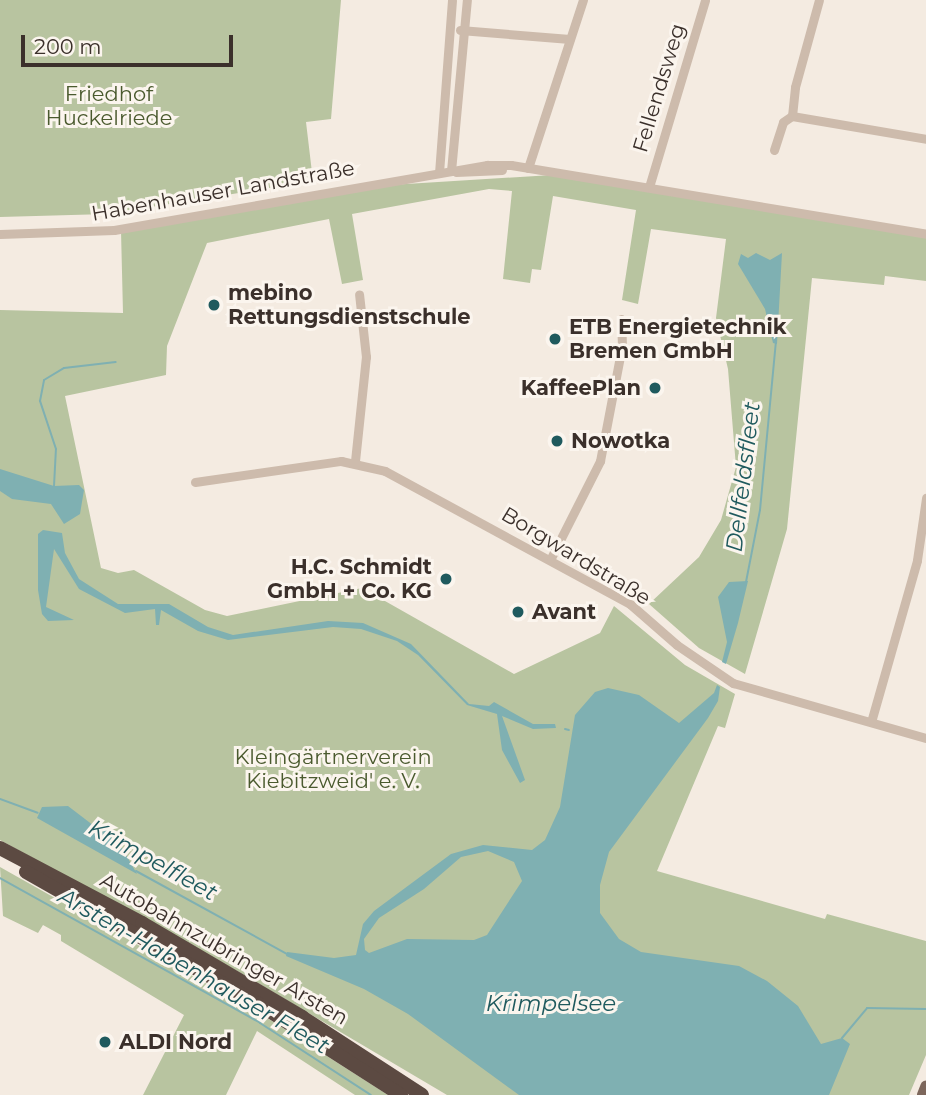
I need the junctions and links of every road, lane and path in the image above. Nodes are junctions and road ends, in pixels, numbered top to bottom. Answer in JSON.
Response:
{"nodes":[{"id":1,"x":452,"y":0,"type":"edge"},
{"id":2,"x":467,"y":0,"type":"edge"},
{"id":3,"x":583,"y":0,"type":"edge"},
{"id":4,"x":705,"y":0,"type":"edge"},
{"id":5,"x":819,"y":0,"type":"edge"},
{"id":6,"x":449,"y":29,"type":"junction"},
{"id":7,"x":464,"y":31,"type":"junction"},
{"id":8,"x":570,"y":39,"type":"junction"},
{"id":9,"x":445,"y":84,"type":"junction"},
{"id":10,"x":460,"y":85,"type":"junction"},
{"id":11,"x":792,"y":116,"type":"junction"},
{"id":12,"x":926,"y":139,"type":"edge"},
{"id":13,"x":774,"y":150,"type":"dead end"},
{"id":14,"x":528,"y":168,"type":"junction"},
{"id":15,"x":451,"y":171,"type":"junction"},
{"id":16,"x":439,"y":173,"type":"junction"},
{"id":17,"x":649,"y":187,"type":"junction"},
{"id":18,"x":0,"y":234,"type":"edge"},
{"id":19,"x":926,"y":234,"type":"edge"},
{"id":20,"x":359,"y":294,"type":"dead end"},
{"id":21,"x":621,"y":319,"type":"dead end"},
{"id":22,"x":355,"y":461,"type":"junction"},
{"id":23,"x":195,"y":482,"type":"dead end"},
{"id":24,"x":926,"y":498,"type":"edge"},
{"id":25,"x":926,"y":506,"type":"edge"},
{"id":26,"x":551,"y":558,"type":"junction"},
{"id":27,"x":871,"y":722,"type":"junction"},
{"id":28,"x":926,"y":738,"type":"edge"},
{"id":29,"x":0,"y":848,"type":"edge"},
{"id":30,"x":0,"y":858,"type":"edge"},
{"id":31,"x":926,"y":1087,"type":"edge"},
{"id":32,"x":401,"y":1095,"type":"edge"},
{"id":33,"x":422,"y":1095,"type":"edge"},
{"id":34,"x":923,"y":1095,"type":"edge"}],
"edges":[{"from":1,"to":6,"type":"street"},
{"from":2,"to":7,"type":"street"},
{"from":3,"to":8,"type":"street"},
{"from":4,"to":17,"type":"street","name":"Fellendsweg"},
{"from":5,"to":11,"type":"street"},
{"from":6,"to":7,"type":"street"},
{"from":6,"to":9,"type":"street"},
{"from":7,"to":8,"type":"street"},
{"from":7,"to":10,"type":"street"},
{"from":8,"to":14,"type":"street"},
{"from":9,"to":10,"type":"street"},
{"from":9,"to":16,"type":"street"},
{"from":10,"to":15,"type":"street"},
{"from":11,"to":12,"type":"street"},
{"from":11,"to":13,"type":"street"},
{"from":14,"to":15,"type":"street","name":"Habenhauser Landstraße"},
{"from":14,"to":17,"type":"street","name":"Habenhauser Landstraße"},
{"from":15,"to":16,"type":"street","name":"Habenhauser Landstraße"},
{"from":16,"to":18,"type":"street","name":"Habenhauser Landstraße"},
{"from":17,"to":19,"type":"street","name":"Habenhauser Landstraße"},
{"from":20,"to":22,"type":"street"},
{"from":21,"to":26,"type":"street"},
{"from":22,"to":23,"type":"street","name":"Borgwardstraße"},
{"from":22,"to":26,"type":"street","name":"Borgwardstraße"},
{"from":24,"to":25,"type":"street"},
{"from":25,"to":27,"type":"street"},
{"from":26,"to":27,"type":"street","name":"Borgwardstraße"},
{"from":27,"to":28,"type":"street","name":"Borgwardstraße"},
{"from":29,"to":33,"type":"highway","name":"Autobahnzubringer Arsten"},
{"from":30,"to":32,"type":"highway","name":"Autobahnzubringer Arsten"},
{"from":31,"to":34,"type":"main road"}]}
